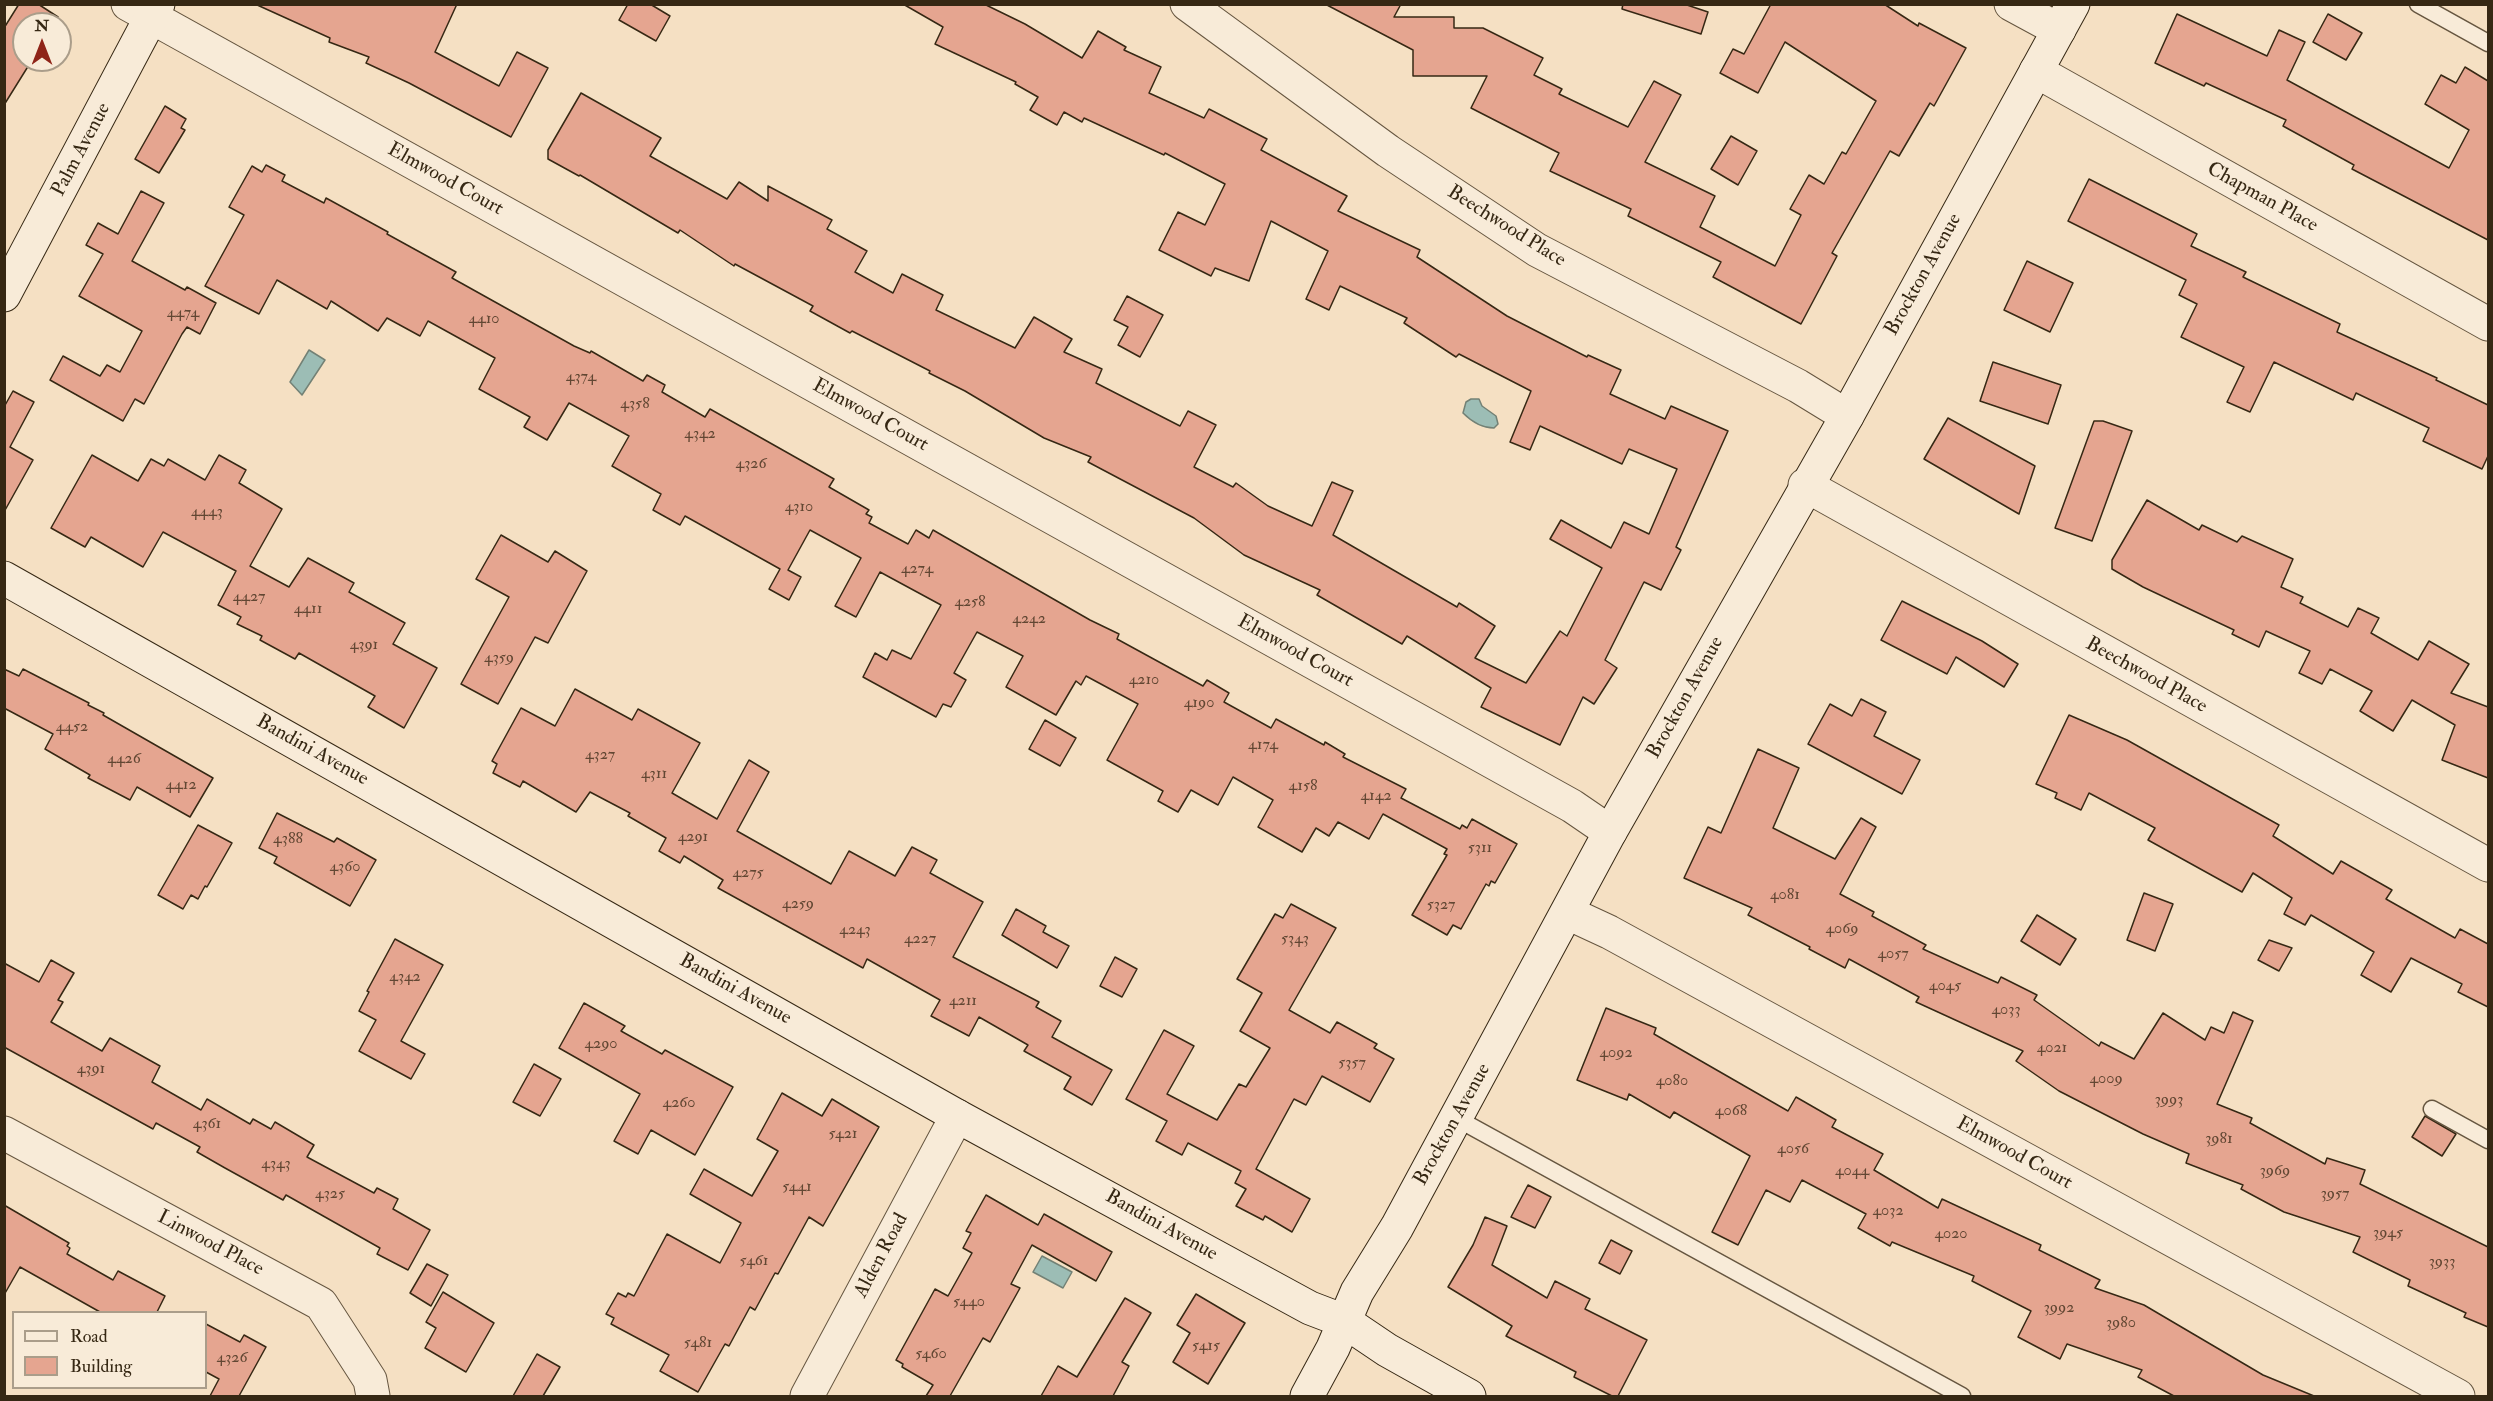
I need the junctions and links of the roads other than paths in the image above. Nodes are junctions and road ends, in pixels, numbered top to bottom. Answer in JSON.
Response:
{"nodes":[{"id":1,"x":1187,"y":4,"type":"edge"},
{"id":2,"x":2011,"y":4,"type":"edge"},
{"id":3,"x":2418,"y":4,"type":"edge"},
{"id":4,"x":146,"y":9,"type":"edge"},
{"id":5,"x":2066,"y":17,"type":"edge"},
{"id":6,"x":2488,"y":43,"type":"edge"},
{"id":7,"x":2036,"y":71,"type":"junction"},
{"id":8,"x":4,"y":295,"type":"edge"},
{"id":9,"x":2488,"y":324,"type":"edge"},
{"id":10,"x":1846,"y":416,"type":"junction"},
{"id":11,"x":1805,"y":485,"type":"junction"},
{"id":12,"x":4,"y":578,"type":"edge"},
{"id":13,"x":1610,"y":832,"type":"junction"},
{"id":14,"x":2488,"y":866,"type":"edge"},
{"id":15,"x":1569,"y":913,"type":"junction"},
{"id":16,"x":2432,"y":1108,"type":"dead end"},
{"id":17,"x":957,"y":1116,"type":"junction"},
{"id":18,"x":1456,"y":1118,"type":"junction"},
{"id":19,"x":4,"y":1133,"type":"edge"},
{"id":20,"x":2488,"y":1140,"type":"edge"},
{"id":21,"x":1344,"y":1321,"type":"junction"},
{"id":22,"x":373,"y":1396,"type":"edge"},
{"id":23,"x":807,"y":1396,"type":"edge"},
{"id":24,"x":1307,"y":1396,"type":"edge"},
{"id":25,"x":1469,"y":1396,"type":"edge"},
{"id":26,"x":1962,"y":1396,"type":"edge"},
{"id":27,"x":2458,"y":1396,"type":"edge"}],
"edges":[{"from":1,"to":10,"type":"street","name":"Beechwood Place"},
{"from":2,"to":5,"type":"street"},
{"from":3,"to":6,"type":"lane"},
{"from":4,"to":8,"type":"street","name":"Palm Avenue"},
{"from":4,"to":13,"type":"street","name":"Elmwood Court"},
{"from":5,"to":7,"type":"street","name":"Brockton Avenue"},
{"from":7,"to":9,"type":"street","name":"Chapman Place"},
{"from":7,"to":10,"type":"street","name":"Brockton Avenue"},
{"from":10,"to":11,"type":"street","name":"Brockton Avenue"},
{"from":11,"to":13,"type":"street","name":"Brockton Avenue"},
{"from":11,"to":14,"type":"street","name":"Beechwood Place"},
{"from":12,"to":17,"type":"street","name":"Bandini Avenue"},
{"from":13,"to":15,"type":"street","name":"Brockton Avenue"},
{"from":15,"to":18,"type":"street","name":"Brockton Avenue"},
{"from":15,"to":27,"type":"street","name":"Elmwood Court"},
{"from":16,"to":20,"type":"lane"},
{"from":17,"to":21,"type":"street","name":"Bandini Avenue"},
{"from":17,"to":23,"type":"street","name":"Alden Road"},
{"from":18,"to":21,"type":"street","name":"Brockton Avenue"},
{"from":18,"to":26,"type":"lane"},
{"from":19,"to":22,"type":"street","name":"Linwood Place"},
{"from":21,"to":24,"type":"street","name":"Brockton Avenue"},
{"from":21,"to":25,"type":"street","name":"Bandini Avenue"}]}
